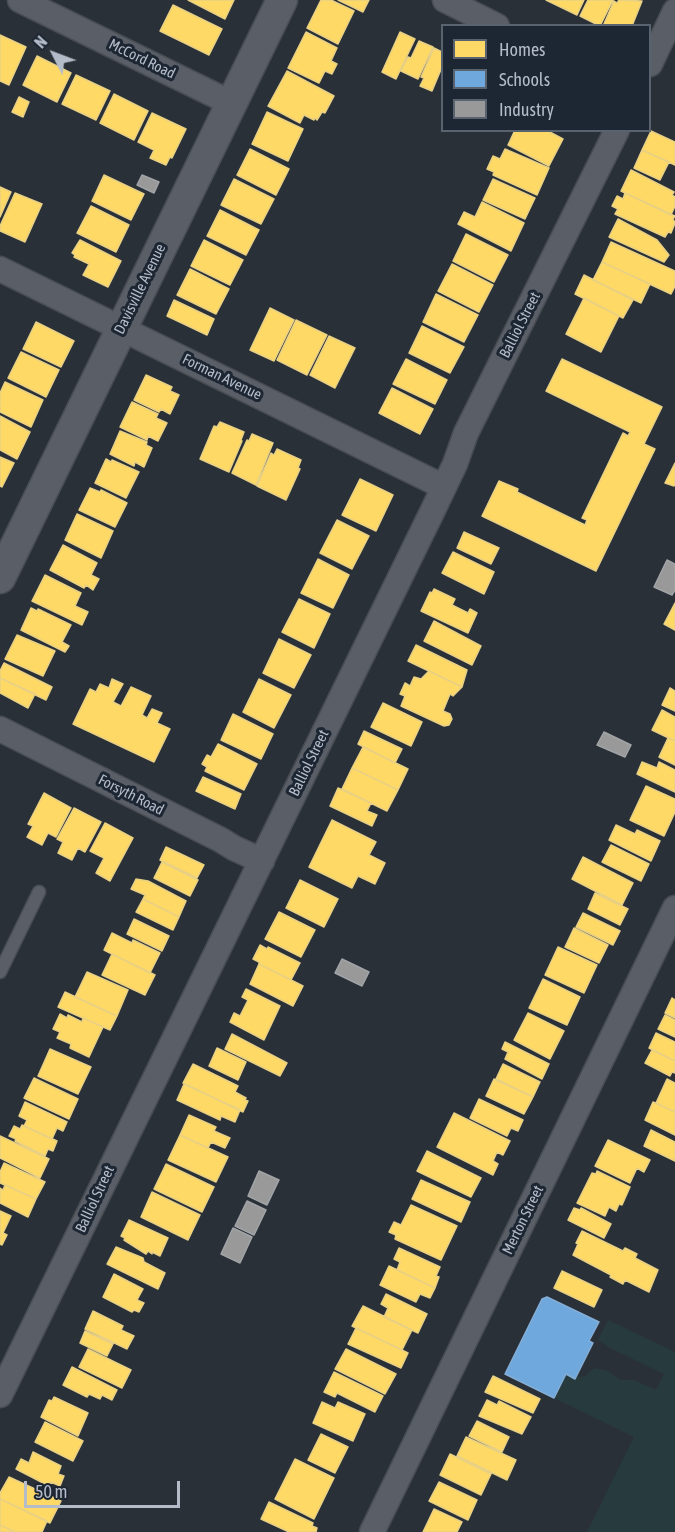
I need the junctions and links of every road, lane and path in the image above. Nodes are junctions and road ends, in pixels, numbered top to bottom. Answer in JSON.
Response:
{"nodes":[{"id":1,"x":21,"y":0,"type":"edge"},
{"id":2,"x":282,"y":0,"type":"edge"},
{"id":3,"x":445,"y":0,"type":"edge"},
{"id":4,"x":675,"y":11,"type":"edge"},
{"id":5,"x":493,"y":24,"type":"edge"},
{"id":6,"x":651,"y":62,"type":"edge"},
{"id":7,"x":231,"y":103,"type":"junction"},
{"id":8,"x":616,"y":132,"type":"edge"},
{"id":9,"x":0,"y":269,"type":"edge"},
{"id":10,"x":121,"y":327,"type":"junction"},
{"id":11,"x":444,"y":487,"type":"junction"},
{"id":12,"x":0,"y":578,"type":"edge"},
{"id":13,"x":0,"y":729,"type":"edge"},
{"id":14,"x":262,"y":861,"type":"junction"},
{"id":15,"x":39,"y":892,"type":"dead end"},
{"id":16,"x":675,"y":908,"type":"edge"},
{"id":17,"x":0,"y":972,"type":"edge"},
{"id":18,"x":0,"y":1395,"type":"edge"},
{"id":19,"x":372,"y":1532,"type":"edge"}],
"edges":[{"from":1,"to":7,"type":"street","name":"McCord Road"},
{"from":2,"to":7,"type":"street","name":"Davisville Avenue"},
{"from":3,"to":5,"type":"street"},
{"from":4,"to":6,"type":"street"},
{"from":7,"to":10,"type":"street","name":"Davisville Avenue"},
{"from":8,"to":11,"type":"street","name":"Balliol Street"},
{"from":9,"to":10,"type":"street","name":"Forman Avenue"},
{"from":10,"to":11,"type":"street","name":"Forman Avenue"},
{"from":10,"to":12,"type":"street","name":"Davisville Avenue"},
{"from":11,"to":14,"type":"street","name":"Balliol Street"},
{"from":13,"to":14,"type":"street","name":"Forsyth Road"},
{"from":14,"to":18,"type":"street","name":"Balliol Street"},
{"from":15,"to":17,"type":"lane"},
{"from":16,"to":19,"type":"street","name":"Merton Street"}]}
